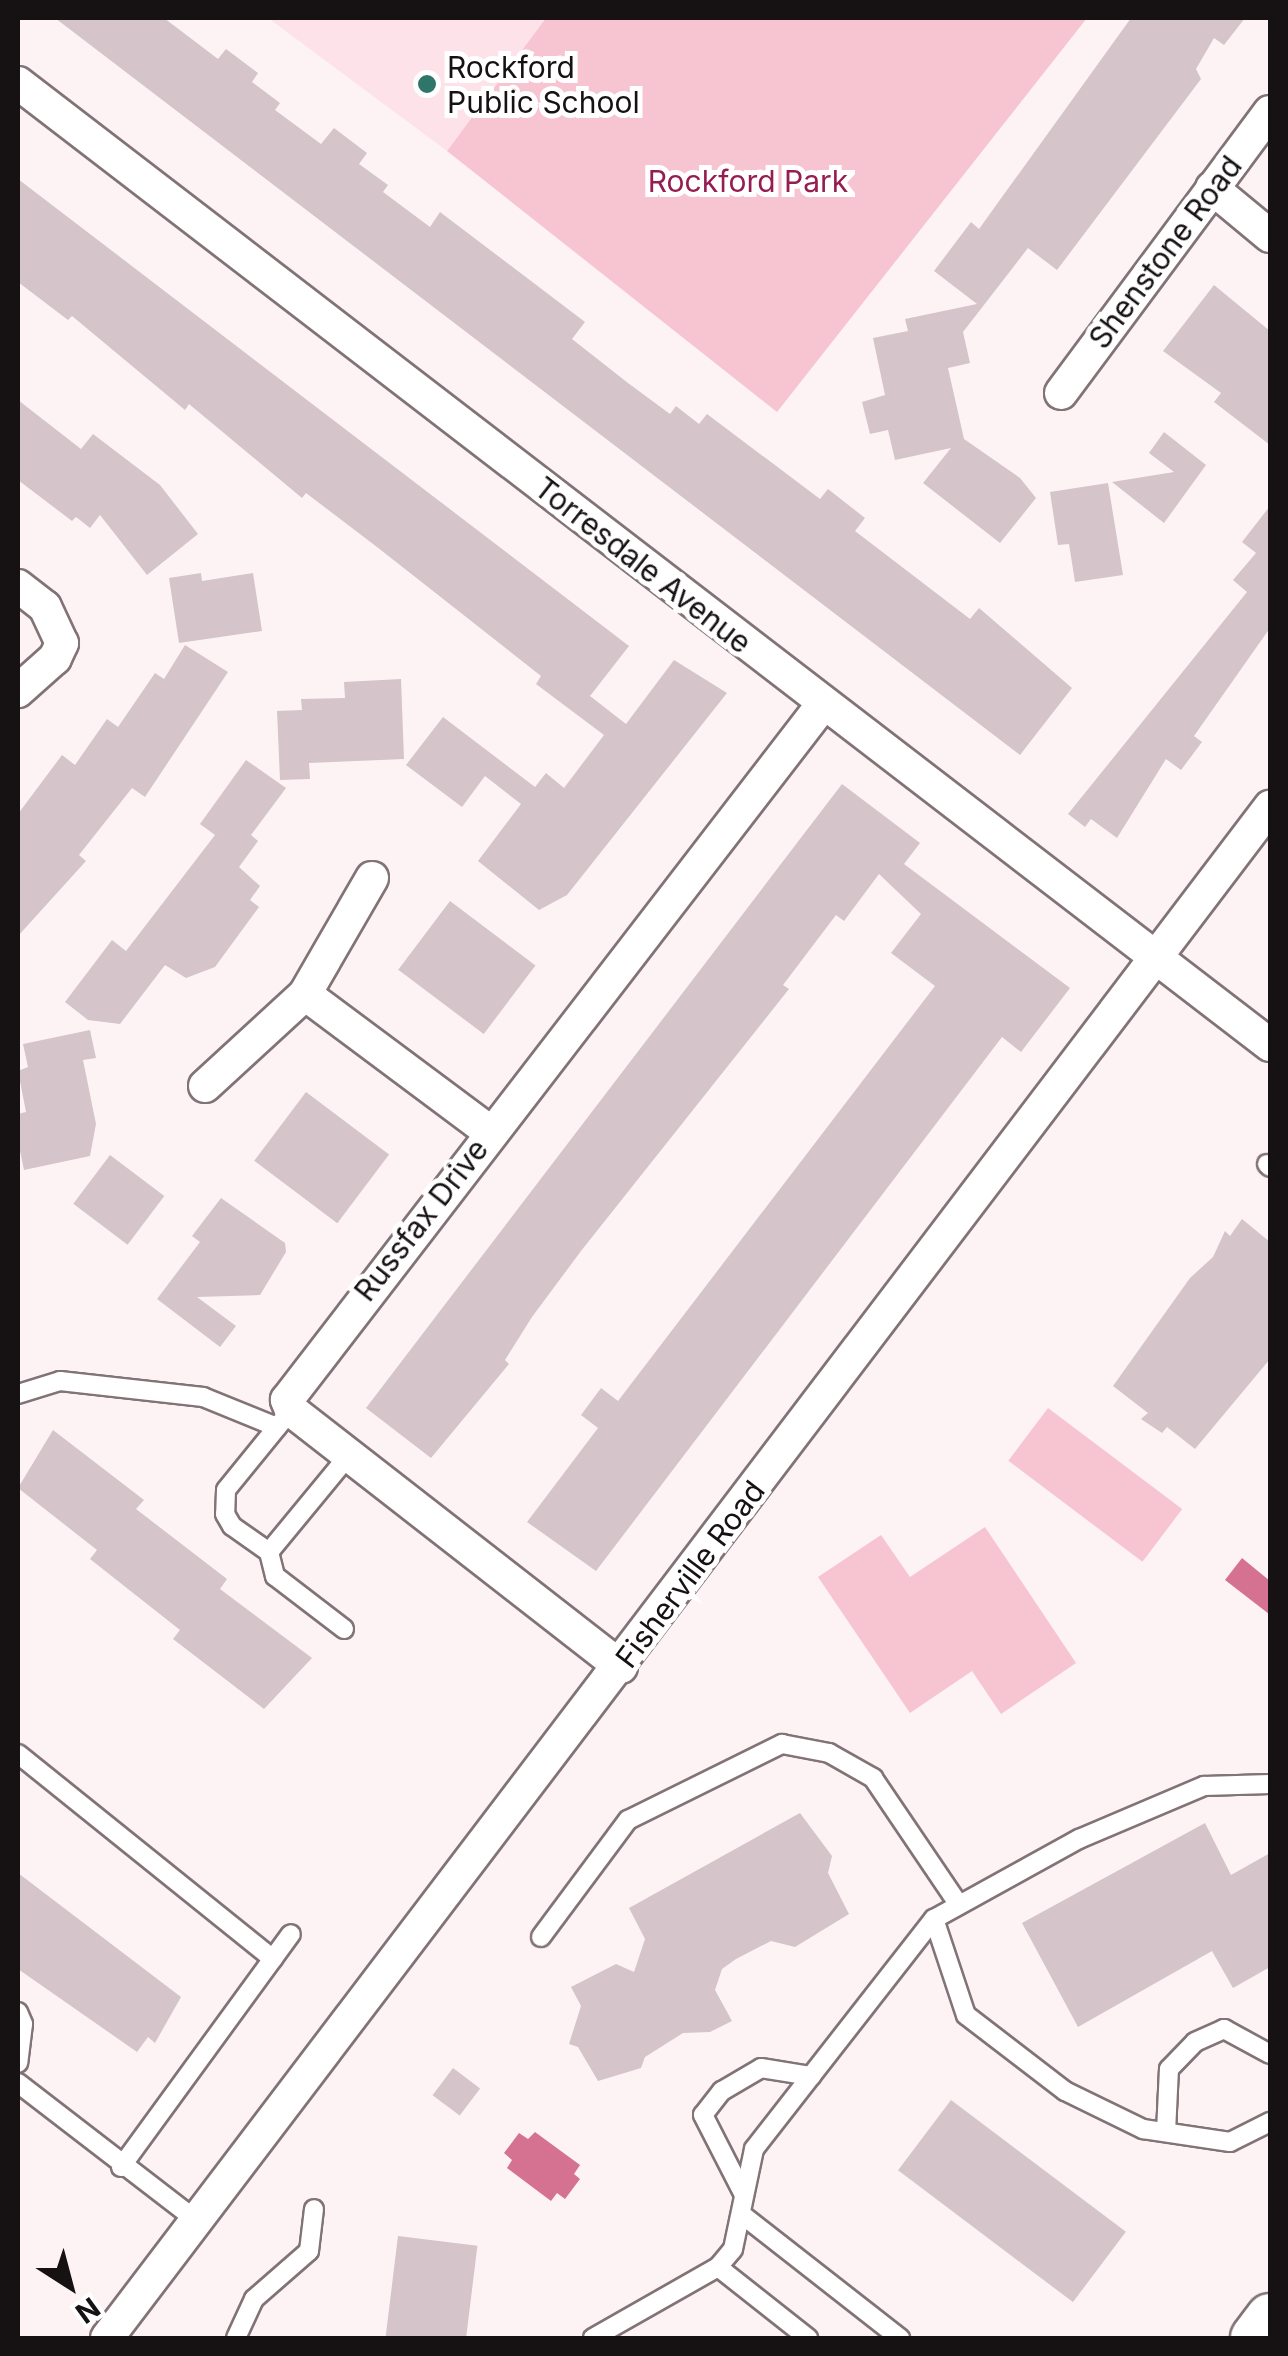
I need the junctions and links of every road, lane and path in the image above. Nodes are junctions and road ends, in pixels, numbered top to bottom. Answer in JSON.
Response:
{"nodes":[{"id":1,"x":18,"y":83,"type":"edge"},
{"id":2,"x":1270,"y":112,"type":"edge"},
{"id":3,"x":1212,"y":188,"type":"junction"},
{"id":4,"x":1270,"y":236,"type":"edge"},
{"id":5,"x":1060,"y":393,"type":"dead end"},
{"id":6,"x":18,"y":586,"type":"edge"},
{"id":7,"x":18,"y":692,"type":"edge"},
{"id":8,"x":823,"y":704,"type":"junction"},
{"id":9,"x":1270,"y":808,"type":"edge"},
{"id":10,"x":372,"y":878,"type":"dead end"},
{"id":11,"x":1156,"y":958,"type":"junction"},
{"id":12,"x":305,"y":994,"type":"junction"},
{"id":13,"x":1270,"y":1045,"type":"edge"},
{"id":14,"x":205,"y":1086,"type":"dead end"},
{"id":15,"x":490,"y":1132,"type":"junction"},
{"id":16,"x":18,"y":1394,"type":"edge"},
{"id":17,"x":284,"y":1418,"type":"junction"},
{"id":18,"x":349,"y":1455,"type":"junction"},
{"id":19,"x":269,"y":1552,"type":"junction"},
{"id":20,"x":344,"y":1629,"type":"dead end"},
{"id":21,"x":621,"y":1667,"type":"junction"},
{"id":22,"x":18,"y":1754,"type":"edge"},
{"id":23,"x":1270,"y":1784,"type":"edge"},
{"id":24,"x":959,"y":1906,"type":"junction"},
{"id":25,"x":934,"y":1919,"type":"junction"},
{"id":26,"x":291,"y":1934,"type":"dead end"},
{"id":27,"x":541,"y":1937,"type":"dead end"},
{"id":28,"x":273,"y":1959,"type":"junction"},
{"id":29,"x":18,"y":2012,"type":"edge"},
{"id":30,"x":1270,"y":2054,"type":"edge"},
{"id":31,"x":18,"y":2063,"type":"edge"},
{"id":32,"x":812,"y":2076,"type":"junction"},
{"id":33,"x":18,"y":2082,"type":"edge"},
{"id":34,"x":1270,"y":2122,"type":"edge"},
{"id":35,"x":1166,"y":2132,"type":"junction"},
{"id":36,"x":121,"y":2166,"type":"junction"},
{"id":37,"x":744,"y":2195,"type":"junction"},
{"id":38,"x":314,"y":2209,"type":"dead end"},
{"id":39,"x":745,"y":2216,"type":"junction"},
{"id":40,"x":196,"y":2221,"type":"junction"},
{"id":41,"x":718,"y":2266,"type":"junction"},
{"id":42,"x":1270,"y":2318,"type":"edge"},
{"id":43,"x":107,"y":2338,"type":"edge"},
{"id":44,"x":236,"y":2338,"type":"edge"},
{"id":45,"x":593,"y":2338,"type":"edge"},
{"id":46,"x":808,"y":2338,"type":"edge"},
{"id":47,"x":900,"y":2338,"type":"edge"},
{"id":48,"x":1255,"y":2338,"type":"edge"}],
"edges":[{"from":1,"to":8,"type":"street","name":"Torresdale Avenue"},
{"from":2,"to":3,"type":"street","name":"Shenstone Road"},
{"from":3,"to":4,"type":"street"},
{"from":3,"to":5,"type":"street","name":"Shenstone Road"},
{"from":6,"to":7,"type":"street"},
{"from":8,"to":11,"type":"street","name":"Torresdale Avenue"},
{"from":8,"to":15,"type":"street","name":"Russfax Drive"},
{"from":9,"to":11,"type":"street","name":"Fisherville Road"},
{"from":10,"to":12,"type":"street"},
{"from":11,"to":13,"type":"street","name":"Torresdale Avenue"},
{"from":11,"to":21,"type":"street","name":"Fisherville Road"},
{"from":12,"to":14,"type":"street"},
{"from":12,"to":15,"type":"street"},
{"from":15,"to":17,"type":"street","name":"Russfax Drive"},
{"from":16,"to":17,"type":"lane"},
{"from":17,"to":18,"type":"street"},
{"from":17,"to":19,"type":"lane"},
{"from":18,"to":19,"type":"lane"},
{"from":18,"to":21,"type":"street"},
{"from":19,"to":20,"type":"lane"},
{"from":21,"to":40,"type":"street","name":"Fisherville Road"},
{"from":22,"to":28,"type":"lane"},
{"from":23,"to":24,"type":"lane"},
{"from":24,"to":25,"type":"lane"},
{"from":24,"to":27,"type":"lane"},
{"from":25,"to":32,"type":"lane"},
{"from":25,"to":35,"type":"lane"},
{"from":26,"to":28,"type":"lane"},
{"from":28,"to":36,"type":"lane"},
{"from":29,"to":31,"type":"lane"},
{"from":30,"to":35,"type":"lane"},
{"from":32,"to":37,"type":"lane"},
{"from":32,"to":37,"type":"lane"},
{"from":33,"to":36,"type":"lane"},
{"from":34,"to":35,"type":"lane"},
{"from":36,"to":40,"type":"lane"},
{"from":37,"to":39,"type":"lane"},
{"from":38,"to":44,"type":"lane"},
{"from":39,"to":41,"type":"lane"},
{"from":39,"to":47,"type":"lane"},
{"from":40,"to":43,"type":"street","name":"Fisherville Road"},
{"from":41,"to":45,"type":"lane"},
{"from":41,"to":46,"type":"lane"},
{"from":42,"to":48,"type":"main road"}]}
